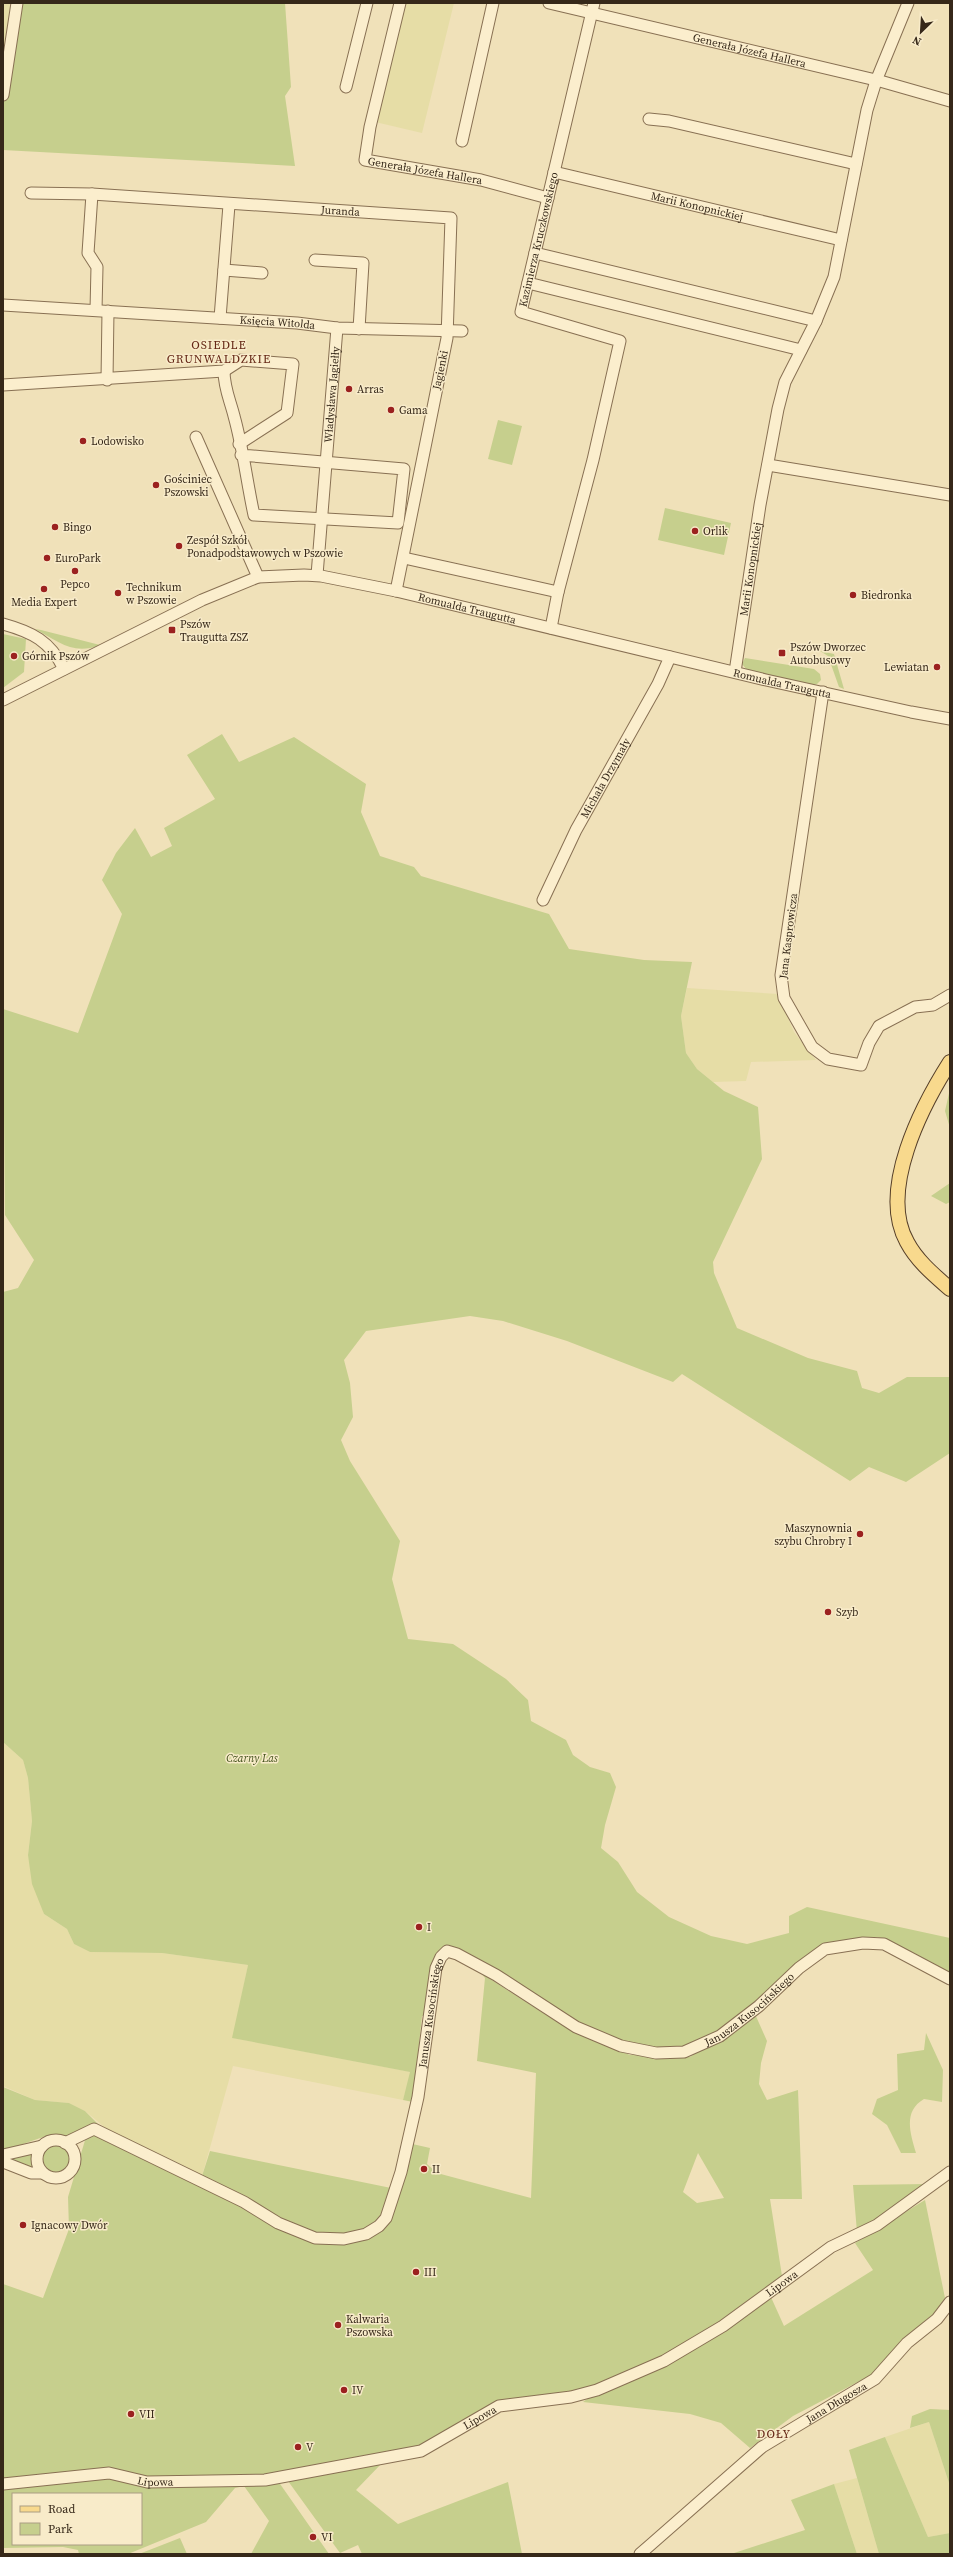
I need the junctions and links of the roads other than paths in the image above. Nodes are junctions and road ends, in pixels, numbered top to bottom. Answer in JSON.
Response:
{"nodes":[{"id":1,"x":17,"y":3,"type":"edge"},
{"id":2,"x":367,"y":3,"type":"edge"},
{"id":3,"x":400,"y":3,"type":"edge"},
{"id":4,"x":493,"y":3,"type":"edge"},
{"id":5,"x":549,"y":3,"type":"edge"},
{"id":6,"x":908,"y":3,"type":"edge"},
{"id":7,"x":593,"y":8,"type":"edge"},
{"id":8,"x":876,"y":81,"type":"junction"},
{"id":9,"x":346,"y":87,"type":"dead end"},
{"id":10,"x":3,"y":95,"type":"edge"},
{"id":11,"x":950,"y":101,"type":"edge"},
{"id":12,"x":649,"y":119,"type":"dead end"},
{"id":13,"x":462,"y":141,"type":"dead end"},
{"id":14,"x":856,"y":164,"type":"junction"},
{"id":15,"x":554,"y":172,"type":"junction"},
{"id":16,"x":32,"y":193,"type":"dead end"},
{"id":17,"x":92,"y":194,"type":"junction"},
{"id":18,"x":548,"y":198,"type":"junction"},
{"id":19,"x":229,"y":205,"type":"junction"},
{"id":20,"x":451,"y":218,"type":"joint"},
{"id":21,"x":841,"y":240,"type":"junction"},
{"id":22,"x":535,"y":253,"type":"junction"},
{"id":23,"x":316,"y":260,"type":"dead end"},
{"id":24,"x":224,"y":270,"type":"junction"},
{"id":25,"x":262,"y":273,"type":"dead end"},
{"id":26,"x":528,"y":283,"type":"junction"},
{"id":27,"x":3,"y":305,"type":"edge"},
{"id":28,"x":96,"y":310,"type":"junction"},
{"id":29,"x":108,"y":311,"type":"junction"},
{"id":30,"x":220,"y":318,"type":"junction"},
{"id":31,"x":816,"y":321,"type":"junction"},
{"id":32,"x":337,"y":328,"type":"junction"},
{"id":33,"x":359,"y":329,"type":"junction"},
{"id":34,"x":462,"y":331,"type":"dead end"},
{"id":35,"x":447,"y":332,"type":"junction"},
{"id":36,"x":801,"y":350,"type":"junction"},
{"id":37,"x":224,"y":371,"type":"junction"},
{"id":38,"x":107,"y":380,"type":"junction"},
{"id":39,"x":3,"y":385,"type":"edge"},
{"id":40,"x":196,"y":437,"type":"dead end"},
{"id":41,"x":239,"y":444,"type":"junction"},
{"id":42,"x":241,"y":455,"type":"junction"},
{"id":43,"x":327,"y":462,"type":"junction"},
{"id":44,"x":768,"y":465,"type":"junction"},
{"id":45,"x":950,"y":495,"type":"edge"},
{"id":46,"x":323,"y":519,"type":"junction"},
{"id":47,"x":404,"y":558,"type":"junction"},
{"id":48,"x":317,"y":575,"type":"junction"},
{"id":49,"x":258,"y":577,"type":"junction"},
{"id":50,"x":396,"y":591,"type":"junction"},
{"id":51,"x":558,"y":592,"type":"junction"},
{"id":52,"x":3,"y":624,"type":"edge"},
{"id":53,"x":551,"y":628,"type":"junction"},
{"id":54,"x":670,"y":657,"type":"junction"},
{"id":55,"x":64,"y":669,"type":"junction"},
{"id":56,"x":735,"y":672,"type":"junction"},
{"id":57,"x":824,"y":692,"type":"junction"},
{"id":58,"x":3,"y":700,"type":"edge"},
{"id":59,"x":950,"y":718,"type":"edge"},
{"id":60,"x":543,"y":900,"type":"dead end"},
{"id":61,"x":950,"y":995,"type":"edge"},
{"id":62,"x":950,"y":1062,"type":"edge"},
{"id":63,"x":950,"y":1289,"type":"edge"},
{"id":64,"x":950,"y":1979,"type":"edge"},
{"id":65,"x":65,"y":2143,"type":"junction"},
{"id":66,"x":42,"y":2146,"type":"junction"},
{"id":67,"x":3,"y":2155,"type":"edge"},
{"id":68,"x":3,"y":2162,"type":"edge"},
{"id":69,"x":950,"y":2172,"type":"edge"},
{"id":70,"x":42,"y":2173,"type":"junction"},
{"id":71,"x":950,"y":2302,"type":"edge"},
{"id":72,"x":3,"y":2484,"type":"edge"},
{"id":73,"x":640,"y":2554,"type":"edge"}],
"edges":[{"from":1,"to":10,"type":"street"},
{"from":2,"to":9,"type":"street"},
{"from":3,"to":18,"type":"street","name":"Generała Józefa Hallera"},
{"from":4,"to":13,"type":"street"},
{"from":5,"to":7,"type":"street","name":"Generała Józefa Hallera"},
{"from":6,"to":8,"type":"street","name":"Marii Konopnickiej"},
{"from":7,"to":8,"type":"street","name":"Generała Józefa Hallera"},
{"from":7,"to":15,"type":"street","name":"Kazimierza Kruczkowskiego"},
{"from":8,"to":11,"type":"street","name":"Generała Józefa Hallera"},
{"from":8,"to":14,"type":"street","name":"Marii Konopnickiej"},
{"from":12,"to":14,"type":"street"},
{"from":14,"to":21,"type":"street","name":"Marii Konopnickiej"},
{"from":15,"to":18,"type":"street","name":"Kazimierza Kruczkowskiego"},
{"from":15,"to":21,"type":"street","name":"Marii Konopnickiej"},
{"from":16,"to":17,"type":"street","name":"Juranda"},
{"from":17,"to":19,"type":"street","name":"Juranda"},
{"from":17,"to":28,"type":"street"},
{"from":18,"to":22,"type":"street","name":"Kazimierza Kruczkowskiego"},
{"from":19,"to":20,"type":"street","name":"Juranda"},
{"from":19,"to":24,"type":"street"},
{"from":20,"to":35,"type":"street","name":"Jagienki"},
{"from":21,"to":31,"type":"street","name":"Marii Konopnickiej"},
{"from":22,"to":26,"type":"street","name":"Kazimierza Kruczkowskiego"},
{"from":22,"to":31,"type":"street"},
{"from":23,"to":33,"type":"street"},
{"from":24,"to":25,"type":"street"},
{"from":24,"to":30,"type":"street"},
{"from":26,"to":36,"type":"street"},
{"from":26,"to":51,"type":"street","name":"Kazimierza Kruczkowskiego"},
{"from":27,"to":28,"type":"street","name":"Księcia Witolda"},
{"from":28,"to":29,"type":"street","name":"Księcia Witolda"},
{"from":29,"to":30,"type":"street","name":"Księcia Witolda"},
{"from":29,"to":38,"type":"street"},
{"from":30,"to":32,"type":"street","name":"Księcia Witolda"},
{"from":31,"to":36,"type":"street","name":"Marii Konopnickiej"},
{"from":32,"to":33,"type":"street","name":"Księcia Witolda"},
{"from":32,"to":43,"type":"street","name":"Władysława Jagiełły"},
{"from":33,"to":35,"type":"street","name":"Księcia Witolda"},
{"from":34,"to":35,"type":"street","name":"Księcia Witolda"},
{"from":35,"to":47,"type":"street","name":"Jagienki"},
{"from":36,"to":44,"type":"street","name":"Marii Konopnickiej"},
{"from":37,"to":38,"type":"street"},
{"from":37,"to":41,"type":"street"},
{"from":37,"to":41,"type":"street"},
{"from":38,"to":39,"type":"street"},
{"from":40,"to":49,"type":"street"},
{"from":41,"to":42,"type":"street"},
{"from":42,"to":43,"type":"street"},
{"from":42,"to":46,"type":"street"},
{"from":43,"to":46,"type":"street","name":"Władysława Jagiełły"},
{"from":43,"to":46,"type":"street"},
{"from":44,"to":45,"type":"street"},
{"from":44,"to":56,"type":"street","name":"Marii Konopnickiej"},
{"from":46,"to":48,"type":"street","name":"Władysława Jagiełły"},
{"from":47,"to":50,"type":"street","name":"Jagienki"},
{"from":47,"to":51,"type":"street"},
{"from":48,"to":49,"type":"street","name":"Romualda Traugutta"},
{"from":48,"to":50,"type":"street","name":"Romualda Traugutta"},
{"from":49,"to":55,"type":"street","name":"Romualda Traugutta"},
{"from":50,"to":53,"type":"street","name":"Romualda Traugutta"},
{"from":51,"to":53,"type":"street","name":"Kazimierza Kruczkowskiego"},
{"from":52,"to":55,"type":"street"},
{"from":53,"to":54,"type":"street","name":"Romualda Traugutta"},
{"from":54,"to":56,"type":"street","name":"Romualda Traugutta"},
{"from":54,"to":60,"type":"street","name":"Michała Drzymały"},
{"from":55,"to":58,"type":"street","name":"Romualda Traugutta"},
{"from":56,"to":57,"type":"street","name":"Romualda Traugutta"},
{"from":57,"to":59,"type":"street","name":"Romualda Traugutta"},
{"from":57,"to":61,"type":"street","name":"Jana Kasprowicza"},
{"from":62,"to":63,"type":"main road"},
{"from":64,"to":65,"type":"street","name":"Janusza Kusocińskiego"},
{"from":65,"to":66,"type":"street"},
{"from":65,"to":70,"type":"street"},
{"from":66,"to":67,"type":"street"},
{"from":66,"to":70,"type":"street"},
{"from":68,"to":70,"type":"street"},
{"from":69,"to":72,"type":"street","name":"Lipowa"},
{"from":71,"to":73,"type":"street","name":"Jana Długosza"}]}
